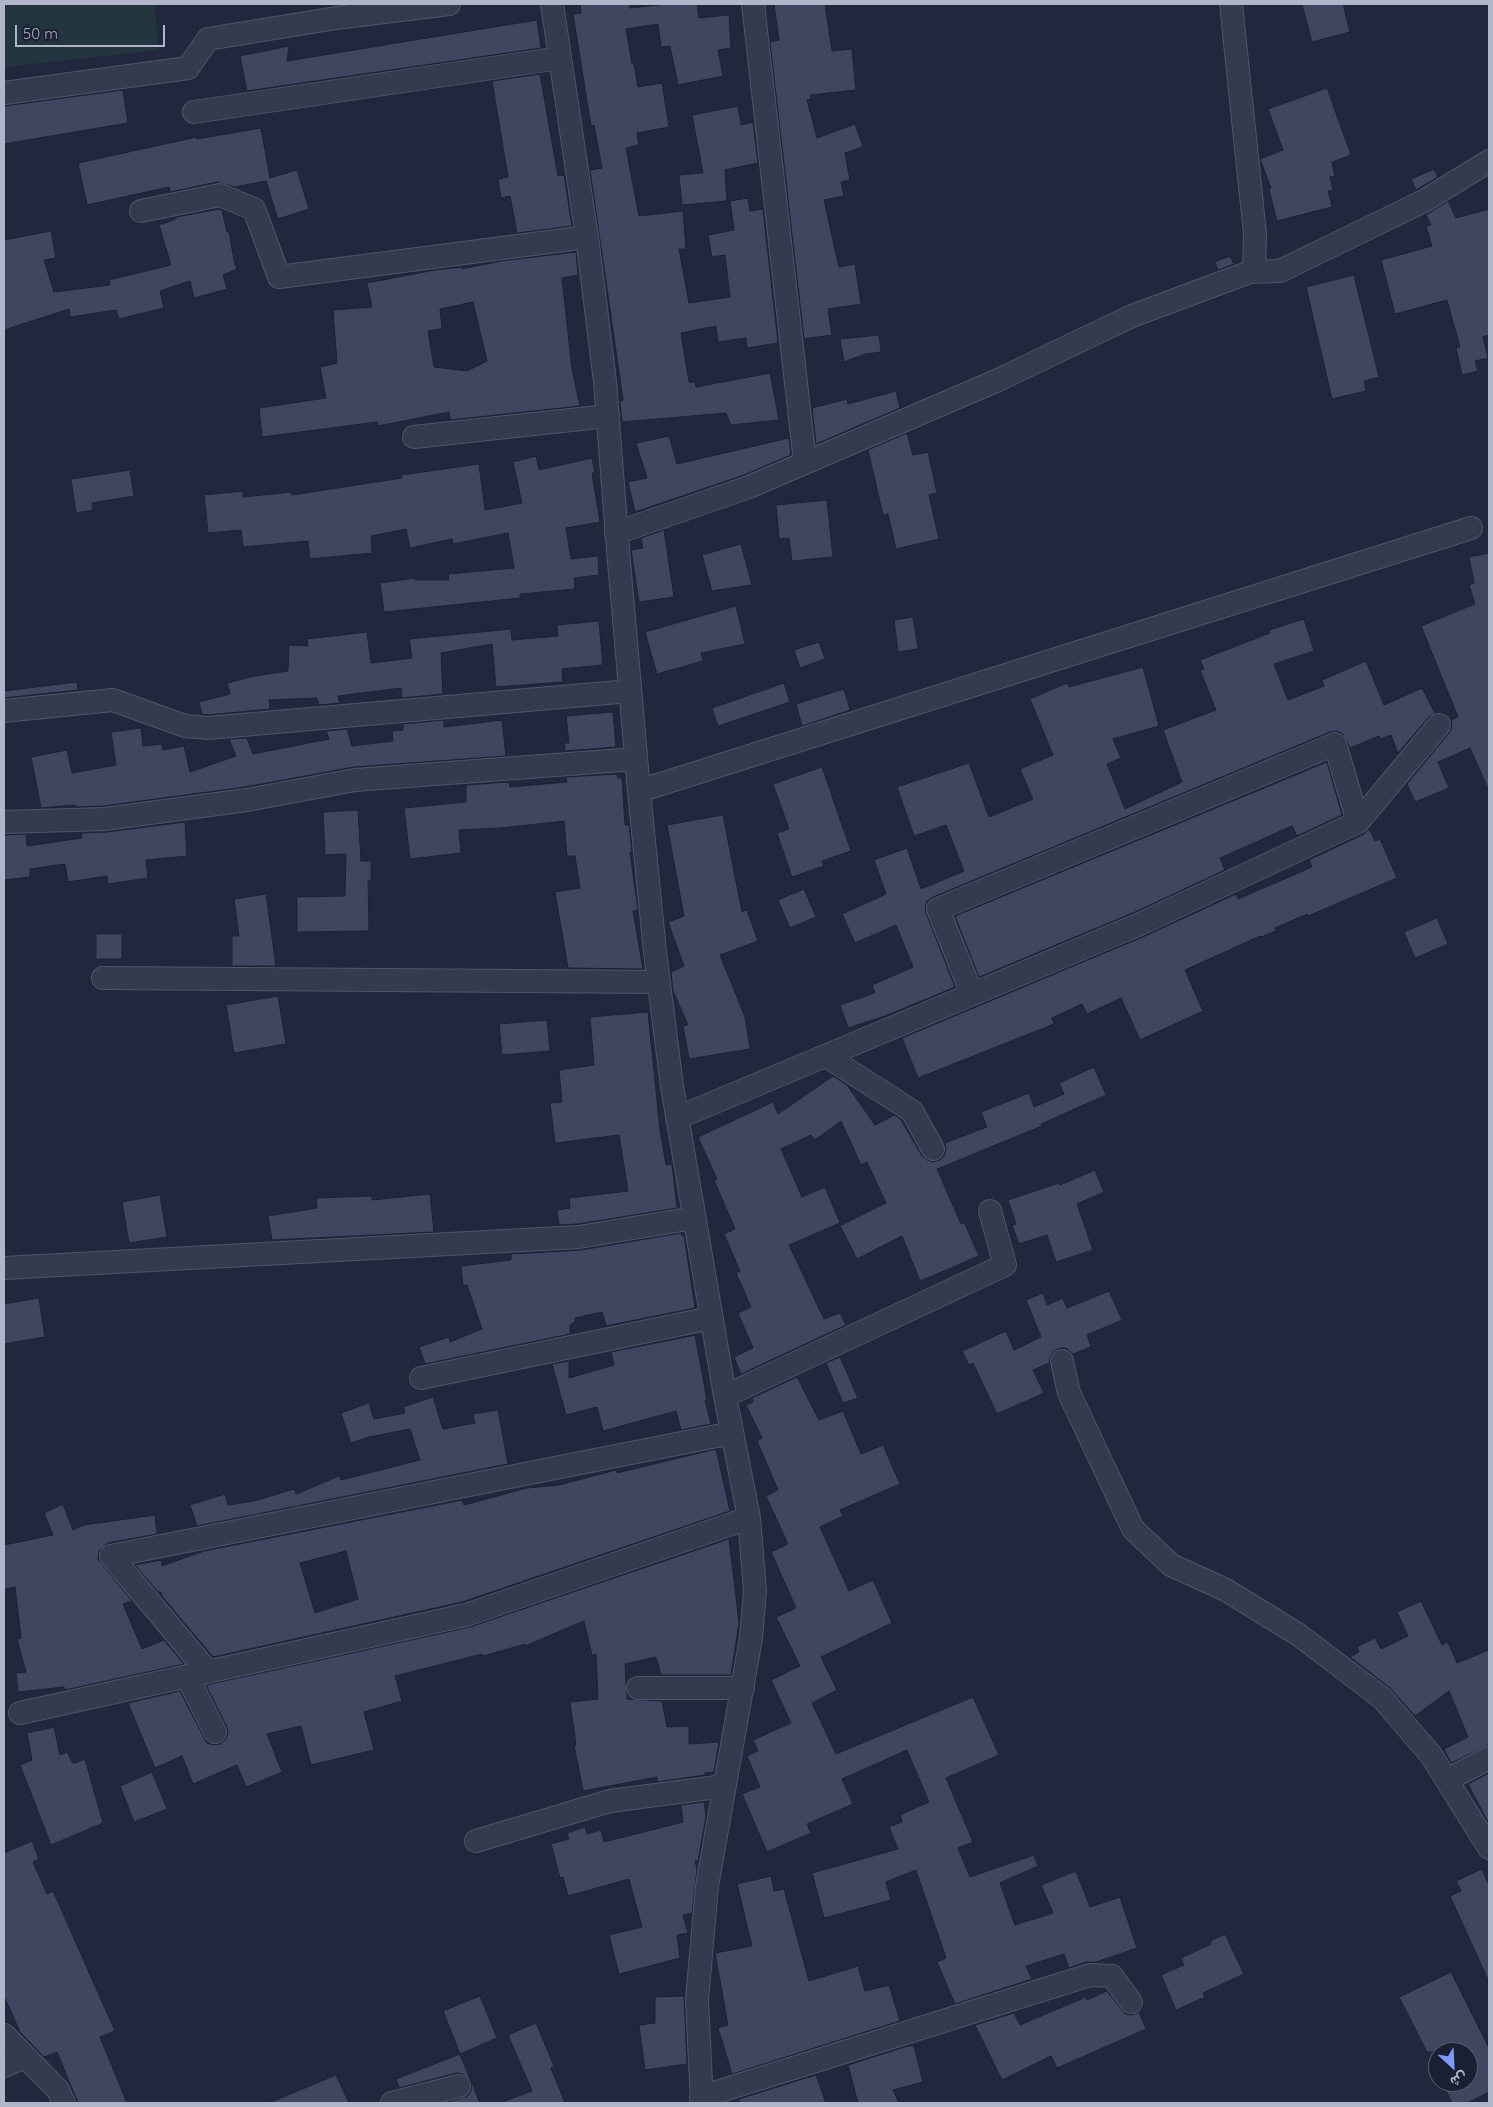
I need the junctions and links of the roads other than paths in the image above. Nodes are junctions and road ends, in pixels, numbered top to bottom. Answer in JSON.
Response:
{"nodes":[{"id":1,"x":449,"y":4,"type":"edge"},
{"id":2,"x":552,"y":4,"type":"edge"},
{"id":3,"x":753,"y":4,"type":"edge"},
{"id":4,"x":1231,"y":4,"type":"edge"},
{"id":5,"x":560,"y":58,"type":"junction"},
{"id":6,"x":4,"y":93,"type":"edge"},
{"id":7,"x":194,"y":112,"type":"dead end"},
{"id":8,"x":1489,"y":161,"type":"edge"},
{"id":9,"x":140,"y":211,"type":"dead end"},
{"id":10,"x":587,"y":237,"type":"junction"},
{"id":11,"x":1254,"y":272,"type":"junction"},
{"id":12,"x":608,"y":416,"type":"junction"},
{"id":13,"x":414,"y":438,"type":"dead end"},
{"id":14,"x":805,"y":462,"type":"junction"},
{"id":15,"x":1471,"y":528,"type":"dead end"},
{"id":16,"x":616,"y":533,"type":"junction"},
{"id":17,"x":630,"y":691,"type":"junction"},
{"id":18,"x":4,"y":711,"type":"edge"},
{"id":19,"x":1439,"y":725,"type":"dead end"},
{"id":20,"x":636,"y":759,"type":"junction"},
{"id":21,"x":639,"y":791,"type":"junction"},
{"id":22,"x":4,"y":822,"type":"edge"},
{"id":23,"x":1358,"y":822,"type":"junction"},
{"id":24,"x":103,"y":978,"type":"dead end"},
{"id":25,"x":659,"y":982,"type":"junction"},
{"id":26,"x":972,"y":994,"type":"junction"},
{"id":27,"x":826,"y":1056,"type":"junction"},
{"id":28,"x":677,"y":1118,"type":"junction"},
{"id":29,"x":933,"y":1149,"type":"dead end"},
{"id":30,"x":990,"y":1211,"type":"dead end"},
{"id":31,"x":694,"y":1218,"type":"junction"},
{"id":32,"x":4,"y":1268,"type":"edge"},
{"id":33,"x":711,"y":1318,"type":"junction"},
{"id":34,"x":1062,"y":1361,"type":"dead end"},
{"id":35,"x":421,"y":1378,"type":"dead end"},
{"id":36,"x":725,"y":1396,"type":"junction"},
{"id":37,"x":732,"y":1433,"type":"junction"},
{"id":38,"x":749,"y":1518,"type":"junction"},
{"id":39,"x":197,"y":1674,"type":"junction"},
{"id":40,"x":638,"y":1688,"type":"dead end"},
{"id":41,"x":743,"y":1688,"type":"junction"},
{"id":42,"x":20,"y":1713,"type":"dead end"},
{"id":43,"x":214,"y":1732,"type":"dead end"},
{"id":44,"x":1489,"y":1758,"type":"edge"},
{"id":45,"x":1447,"y":1780,"type":"junction"},
{"id":46,"x":725,"y":1786,"type":"junction"},
{"id":47,"x":476,"y":1841,"type":"dead end"},
{"id":48,"x":1489,"y":1848,"type":"edge"},
{"id":49,"x":1131,"y":2002,"type":"dead end"},
{"id":50,"x":4,"y":2035,"type":"edge"},
{"id":51,"x":25,"y":2058,"type":"junction"},
{"id":52,"x":4,"y":2066,"type":"edge"},
{"id":53,"x":459,"y":2086,"type":"dead end"},
{"id":54,"x":702,"y":2100,"type":"edge"},
{"id":55,"x":64,"y":2103,"type":"edge"},
{"id":56,"x":392,"y":2103,"type":"edge"}],
"edges":[{"from":1,"to":6,"type":"street"},
{"from":2,"to":5,"type":"street"},
{"from":3,"to":14,"type":"street"},
{"from":4,"to":11,"type":"street"},
{"from":5,"to":7,"type":"street"},
{"from":5,"to":10,"type":"street"},
{"from":8,"to":11,"type":"street"},
{"from":9,"to":10,"type":"street"},
{"from":10,"to":12,"type":"street"},
{"from":11,"to":14,"type":"street"},
{"from":12,"to":13,"type":"street"},
{"from":12,"to":16,"type":"street"},
{"from":14,"to":16,"type":"street"},
{"from":15,"to":21,"type":"street"},
{"from":16,"to":17,"type":"street"},
{"from":17,"to":18,"type":"street"},
{"from":17,"to":20,"type":"street"},
{"from":19,"to":23,"type":"street"},
{"from":20,"to":21,"type":"street"},
{"from":20,"to":22,"type":"street"},
{"from":21,"to":25,"type":"street"},
{"from":23,"to":26,"type":"street"},
{"from":23,"to":26,"type":"street"},
{"from":24,"to":25,"type":"street"},
{"from":25,"to":28,"type":"street"},
{"from":26,"to":27,"type":"street"},
{"from":27,"to":28,"type":"street"},
{"from":27,"to":29,"type":"street"},
{"from":28,"to":31,"type":"street"},
{"from":30,"to":36,"type":"street"},
{"from":31,"to":32,"type":"street"},
{"from":31,"to":33,"type":"street"},
{"from":33,"to":35,"type":"street"},
{"from":33,"to":36,"type":"street"},
{"from":34,"to":45,"type":"street"},
{"from":36,"to":37,"type":"street"},
{"from":37,"to":38,"type":"street"},
{"from":37,"to":39,"type":"street"},
{"from":38,"to":39,"type":"street"},
{"from":38,"to":41,"type":"street"},
{"from":39,"to":42,"type":"street"},
{"from":39,"to":43,"type":"street"},
{"from":40,"to":41,"type":"street"},
{"from":41,"to":46,"type":"street"},
{"from":44,"to":45,"type":"street"},
{"from":45,"to":48,"type":"street"},
{"from":46,"to":47,"type":"street"},
{"from":46,"to":54,"type":"street"},
{"from":49,"to":54,"type":"street"},
{"from":50,"to":51,"type":"street"},
{"from":51,"to":52,"type":"street"},
{"from":51,"to":55,"type":"street"},
{"from":53,"to":56,"type":"street"}]}
